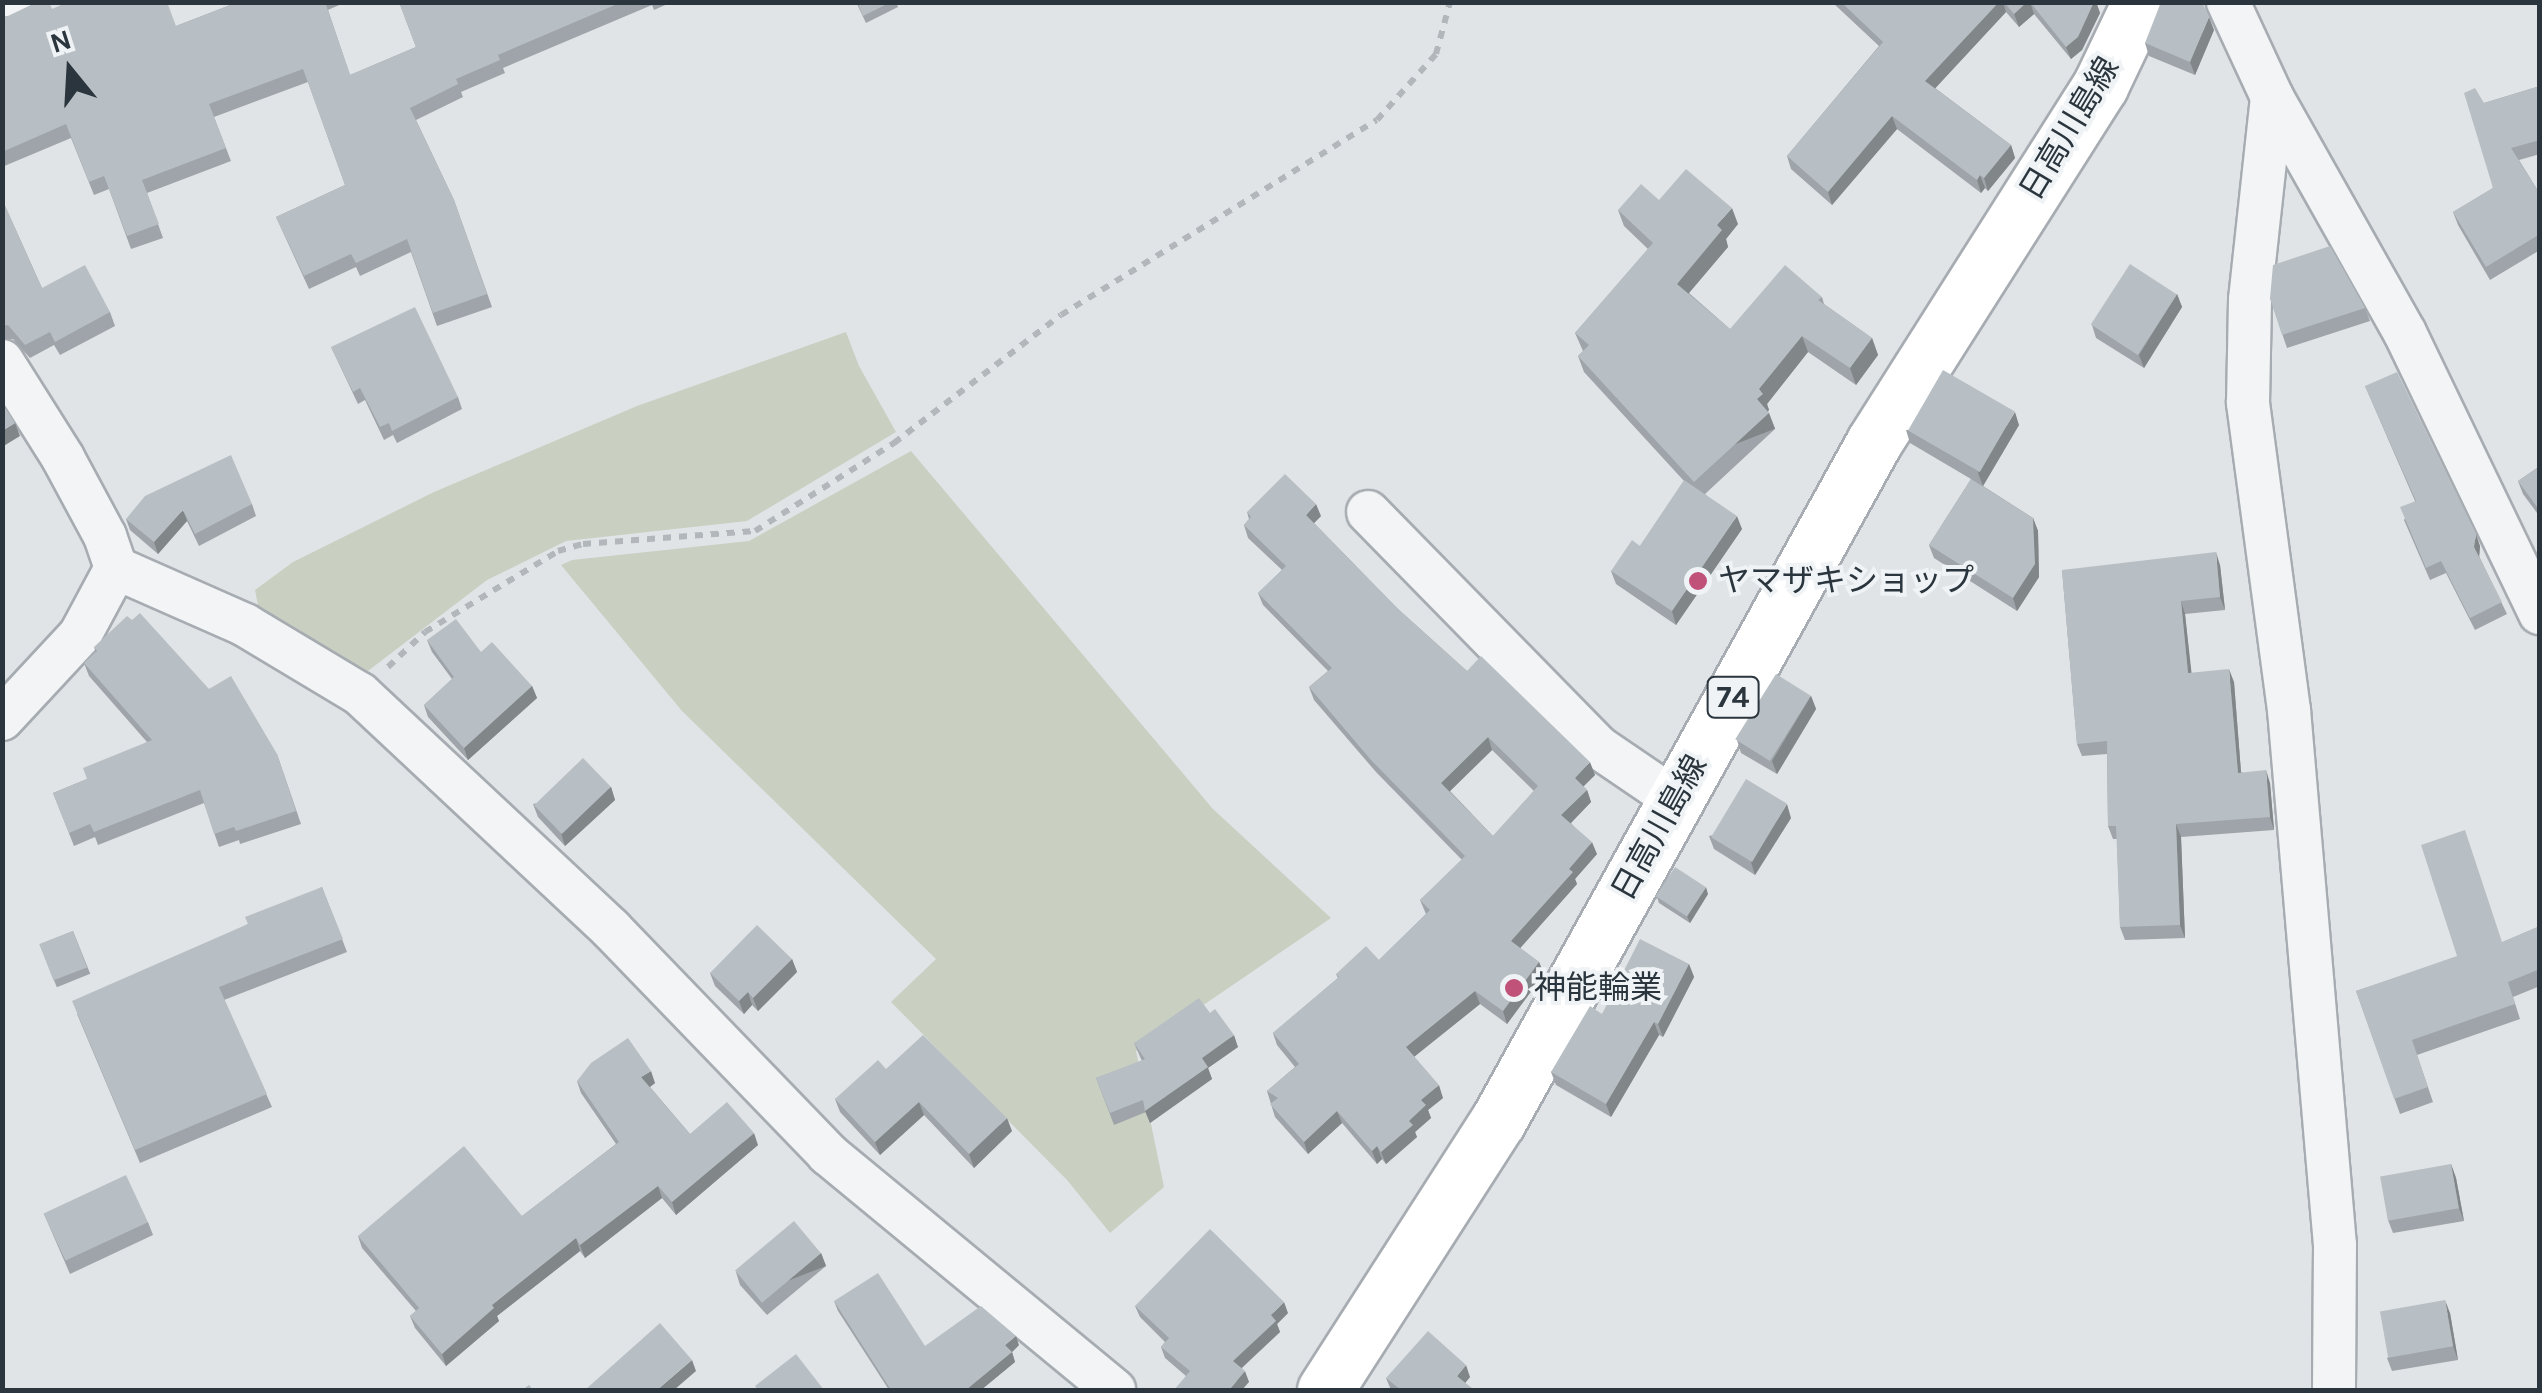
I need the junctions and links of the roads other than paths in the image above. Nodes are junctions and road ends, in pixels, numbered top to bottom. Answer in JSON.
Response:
{"nodes":[{"id":1,"x":14,"y":2,"type":"edge"},
{"id":2,"x":2140,"y":2,"type":"edge"},
{"id":3,"x":2228,"y":2,"type":"edge"},
{"id":4,"x":2,"y":7,"type":"edge"},
{"id":5,"x":2272,"y":96,"type":"junction"},
{"id":6,"x":2,"y":361,"type":"edge"},
{"id":7,"x":1368,"y":512,"type":"dead end"},
{"id":8,"x":116,"y":568,"type":"junction"},
{"id":9,"x":2540,"y":613,"type":"edge"},
{"id":10,"x":2,"y":719,"type":"edge"},
{"id":11,"x":1676,"y":800,"type":"junction"},
{"id":12,"x":1114,"y":1390,"type":"edge"},
{"id":13,"x":1324,"y":1390,"type":"edge"},
{"id":14,"x":2334,"y":1390,"type":"edge"}],
"edges":[{"from":1,"to":4,"type":"street"},
{"from":2,"to":11,"type":"main road","name":"日高川島線","number":"74"},
{"from":3,"to":5,"type":"street"},
{"from":5,"to":9,"type":"street"},
{"from":5,"to":14,"type":"street"},
{"from":6,"to":8,"type":"street"},
{"from":7,"to":11,"type":"street"},
{"from":8,"to":10,"type":"street"},
{"from":8,"to":12,"type":"street"},
{"from":11,"to":13,"type":"main road","name":"日高川島線","number":"74"}]}
